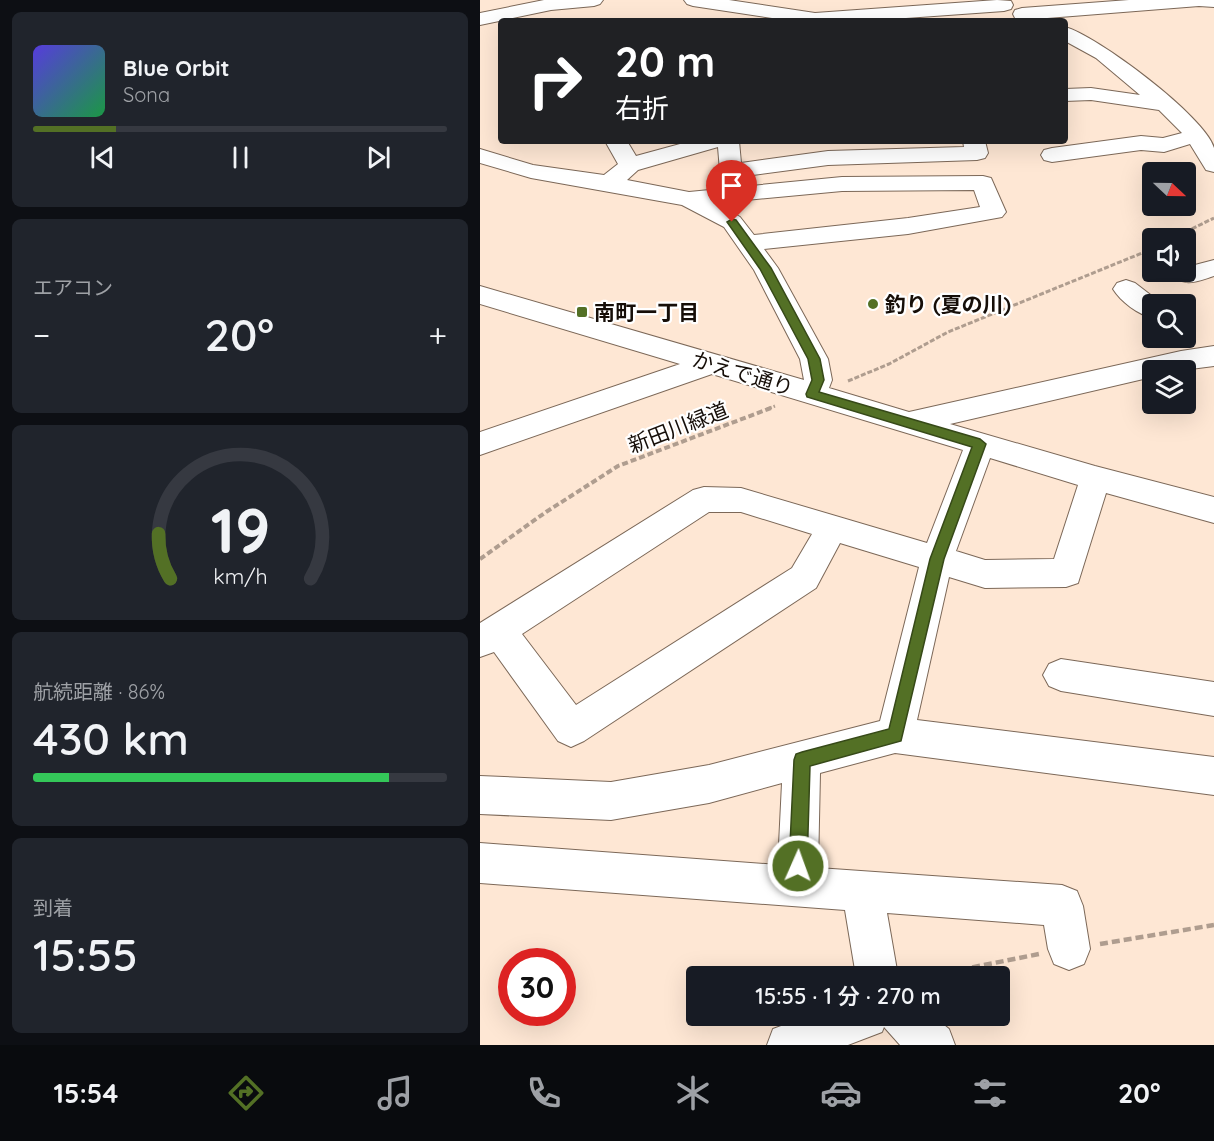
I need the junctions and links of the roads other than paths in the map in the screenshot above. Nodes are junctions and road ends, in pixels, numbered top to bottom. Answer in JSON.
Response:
{"nodes":[{"id":1,"x":594,"y":0,"type":"edge"},
{"id":2,"x":693,"y":0,"type":"edge"},
{"id":3,"x":1199,"y":0,"type":"edge"},
{"id":4,"x":1214,"y":1,"type":"edge"},
{"id":5,"x":1000,"y":3,"type":"edge"},
{"id":6,"x":1030,"y":17,"type":"edge"},
{"id":7,"x":809,"y":18,"type":"edge"},
{"id":8,"x":827,"y":18,"type":"edge"},
{"id":9,"x":480,"y":19,"type":"edge"},
{"id":10,"x":1212,"y":22,"type":"dead end"},
{"id":11,"x":1068,"y":35,"type":"edge"},
{"id":12,"x":1068,"y":95,"type":"edge"},
{"id":13,"x":1166,"y":105,"type":"junction"},
{"id":14,"x":1196,"y":127,"type":"junction"},
{"id":15,"x":618,"y":144,"type":"edge"},
{"id":16,"x":704,"y":144,"type":"edge"},
{"id":17,"x":728,"y":144,"type":"edge"},
{"id":18,"x":976,"y":147,"type":"edge"},
{"id":19,"x":902,"y":148,"type":"edge"},
{"id":20,"x":1052,"y":154,"type":"dead end"},
{"id":21,"x":480,"y":156,"type":"edge"},
{"id":22,"x":630,"y":165,"type":"junction"},
{"id":23,"x":1214,"y":165,"type":"edge"},
{"id":24,"x":609,"y":183,"type":"junction"},
{"id":25,"x":689,"y":199,"type":"junction"},
{"id":26,"x":747,"y":243,"type":"junction"},
{"id":27,"x":1214,"y":268,"type":"edge"},
{"id":28,"x":1196,"y":273,"type":"edge"},
{"id":29,"x":1126,"y":289,"type":"dead end"},
{"id":30,"x":480,"y":295,"type":"edge"},
{"id":31,"x":1142,"y":301,"type":"edge"},
{"id":32,"x":1193,"y":351,"type":"edge"},
{"id":33,"x":711,"y":364,"type":"junction"},
{"id":34,"x":824,"y":398,"type":"junction"},
{"id":35,"x":909,"y":423,"type":"junction"},
{"id":36,"x":480,"y":444,"type":"edge"},
{"id":37,"x":980,"y":444,"type":"junction"},
{"id":38,"x":1095,"y":478,"type":"junction"},
{"id":39,"x":1214,"y":510,"type":"edge"},
{"id":40,"x":832,"y":528,"type":"junction"},
{"id":41,"x":937,"y":559,"type":"junction"},
{"id":42,"x":489,"y":635,"type":"edge"},
{"id":43,"x":1061,"y":675,"type":"dead end"},
{"id":44,"x":1214,"y":699,"type":"edge"},
{"id":45,"x":895,"y":735,"type":"junction"},
{"id":46,"x":802,"y":760,"type":"junction"},
{"id":47,"x":1214,"y":776,"type":"edge"},
{"id":48,"x":480,"y":795,"type":"edge"},
{"id":49,"x":480,"y":863,"type":"edge"},
{"id":50,"x":797,"y":887,"type":"junction"},
{"id":51,"x":864,"y":892,"type":"junction"},
{"id":52,"x":1069,"y":948,"type":"dead end"},
{"id":53,"x":876,"y":966,"type":"edge"},
{"id":54,"x":839,"y":1026,"type":"edge"},
{"id":55,"x":912,"y":1026,"type":"edge"},
{"id":56,"x":789,"y":1045,"type":"edge"},
{"id":57,"x":933,"y":1045,"type":"edge"}],
"edges":[{"from":1,"to":9,"type":"street"},
{"from":2,"to":7,"type":"street"},
{"from":3,"to":4,"type":"street"},
{"from":3,"to":6,"type":"street"},
{"from":3,"to":10,"type":"street"},
{"from":5,"to":6,"type":"street"},
{"from":5,"to":8,"type":"street"},
{"from":11,"to":13,"type":"street"},
{"from":12,"to":13,"type":"street"},
{"from":13,"to":14,"type":"street"},
{"from":14,"to":20,"type":"street"},
{"from":14,"to":23,"type":"street"},
{"from":15,"to":22,"type":"street"},
{"from":16,"to":22,"type":"street"},
{"from":17,"to":19,"type":"street"},
{"from":18,"to":19,"type":"street"},
{"from":21,"to":24,"type":"street"},
{"from":22,"to":24,"type":"street"},
{"from":24,"to":25,"type":"street"},
{"from":25,"to":26,"type":"street"},
{"from":25,"to":26,"type":"street"},
{"from":26,"to":34,"type":"street"},
{"from":27,"to":28,"type":"street"},
{"from":29,"to":31,"type":"street"},
{"from":30,"to":33,"type":"street","name":"かえで通り"},
{"from":32,"to":35,"type":"street"},
{"from":33,"to":34,"type":"street","name":"かえで通り"},
{"from":33,"to":36,"type":"street"},
{"from":34,"to":35,"type":"street","name":"かえで通り"},
{"from":35,"to":37,"type":"street","name":"かえで通り"},
{"from":37,"to":38,"type":"street","name":"かえで通り"},
{"from":37,"to":41,"type":"street"},
{"from":38,"to":39,"type":"street","name":"かえで通り"},
{"from":38,"to":41,"type":"street"},
{"from":40,"to":41,"type":"street"},
{"from":40,"to":42,"type":"street"},
{"from":40,"to":42,"type":"street"},
{"from":41,"to":45,"type":"street"},
{"from":43,"to":44,"type":"street"},
{"from":45,"to":46,"type":"street"},
{"from":45,"to":47,"type":"street"},
{"from":46,"to":48,"type":"street"},
{"from":46,"to":50,"type":"street"},
{"from":49,"to":50,"type":"street"},
{"from":50,"to":51,"type":"street"},
{"from":51,"to":52,"type":"street"},
{"from":51,"to":53,"type":"street"},
{"from":54,"to":56,"type":"street"},
{"from":55,"to":57,"type":"street"}]}
